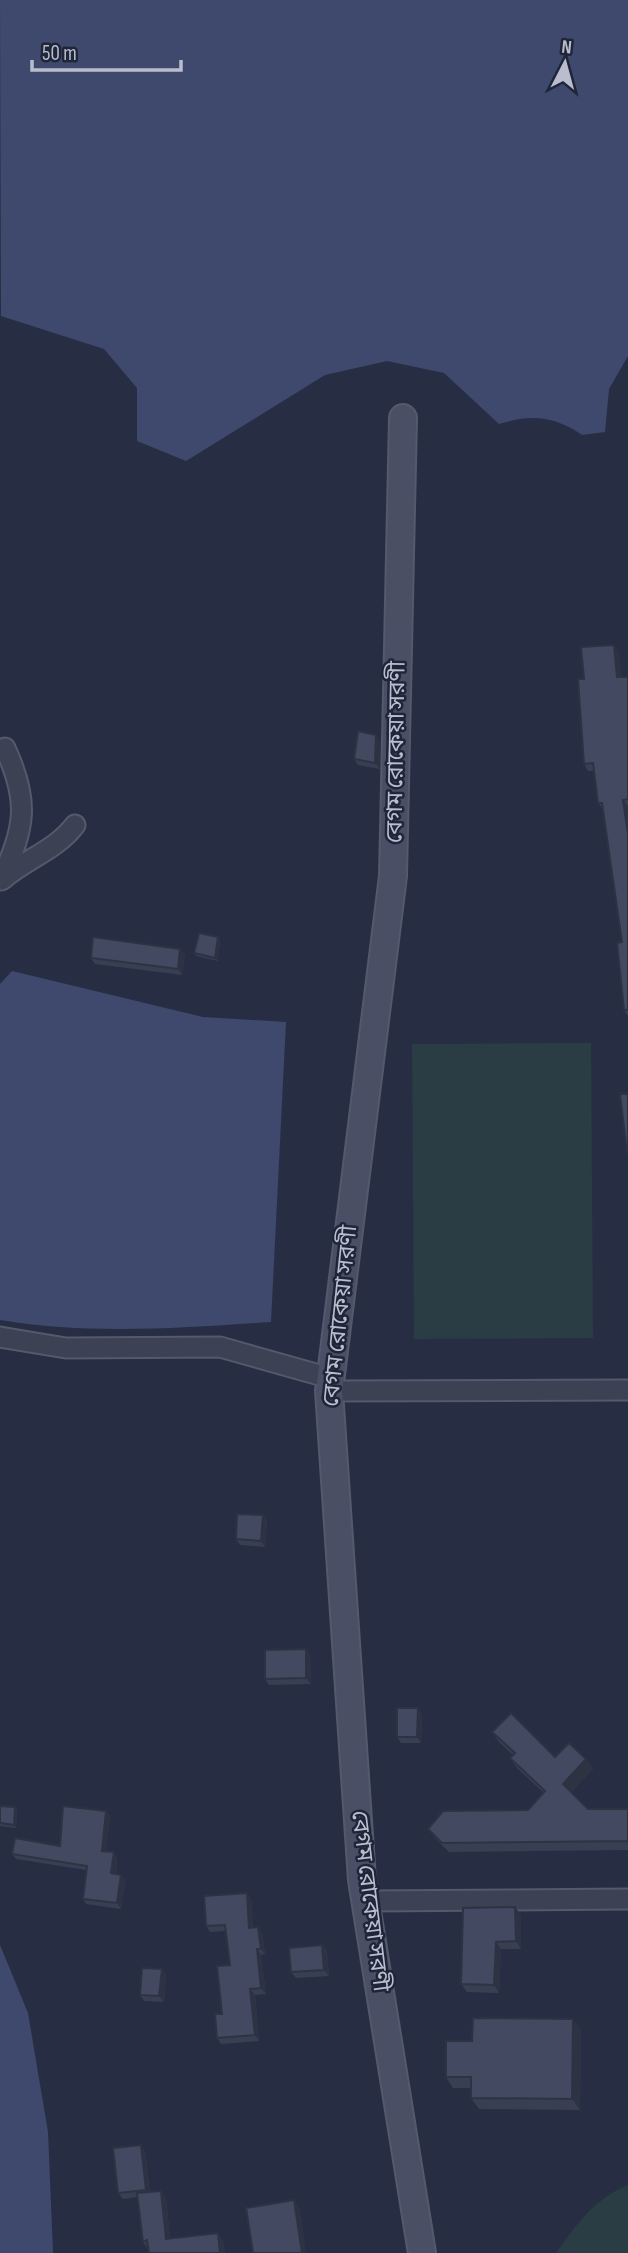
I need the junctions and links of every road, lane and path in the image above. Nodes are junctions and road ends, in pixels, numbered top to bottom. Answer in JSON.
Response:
{"nodes":[{"id":1,"x":403,"y":418,"type":"dead end"},
{"id":2,"x":5,"y":748,"type":"dead end"},
{"id":3,"x":75,"y":825,"type":"dead end"},
{"id":4,"x":1,"y":881,"type":"edge"},
{"id":5,"x":0,"y":1337,"type":"edge"},
{"id":6,"x":329,"y":1385,"type":"junction"},
{"id":7,"x":628,"y":1390,"type":"edge"},
{"id":8,"x":628,"y":1899,"type":"edge"},
{"id":9,"x":367,"y":1901,"type":"junction"},
{"id":10,"x":422,"y":2253,"type":"edge"}],
"edges":[{"from":1,"to":6,"type":"street","name":"বেগম রোকেয়া সরণী"},
{"from":2,"to":4,"type":"street"},
{"from":3,"to":4,"type":"street"},
{"from":5,"to":6,"type":"street"},
{"from":6,"to":7,"type":"street"},
{"from":6,"to":9,"type":"street","name":"বেগম রোকেয়া সরণী"},
{"from":8,"to":9,"type":"street"},
{"from":9,"to":10,"type":"street","name":"বেগম রোকেয়া সরণী"}]}
